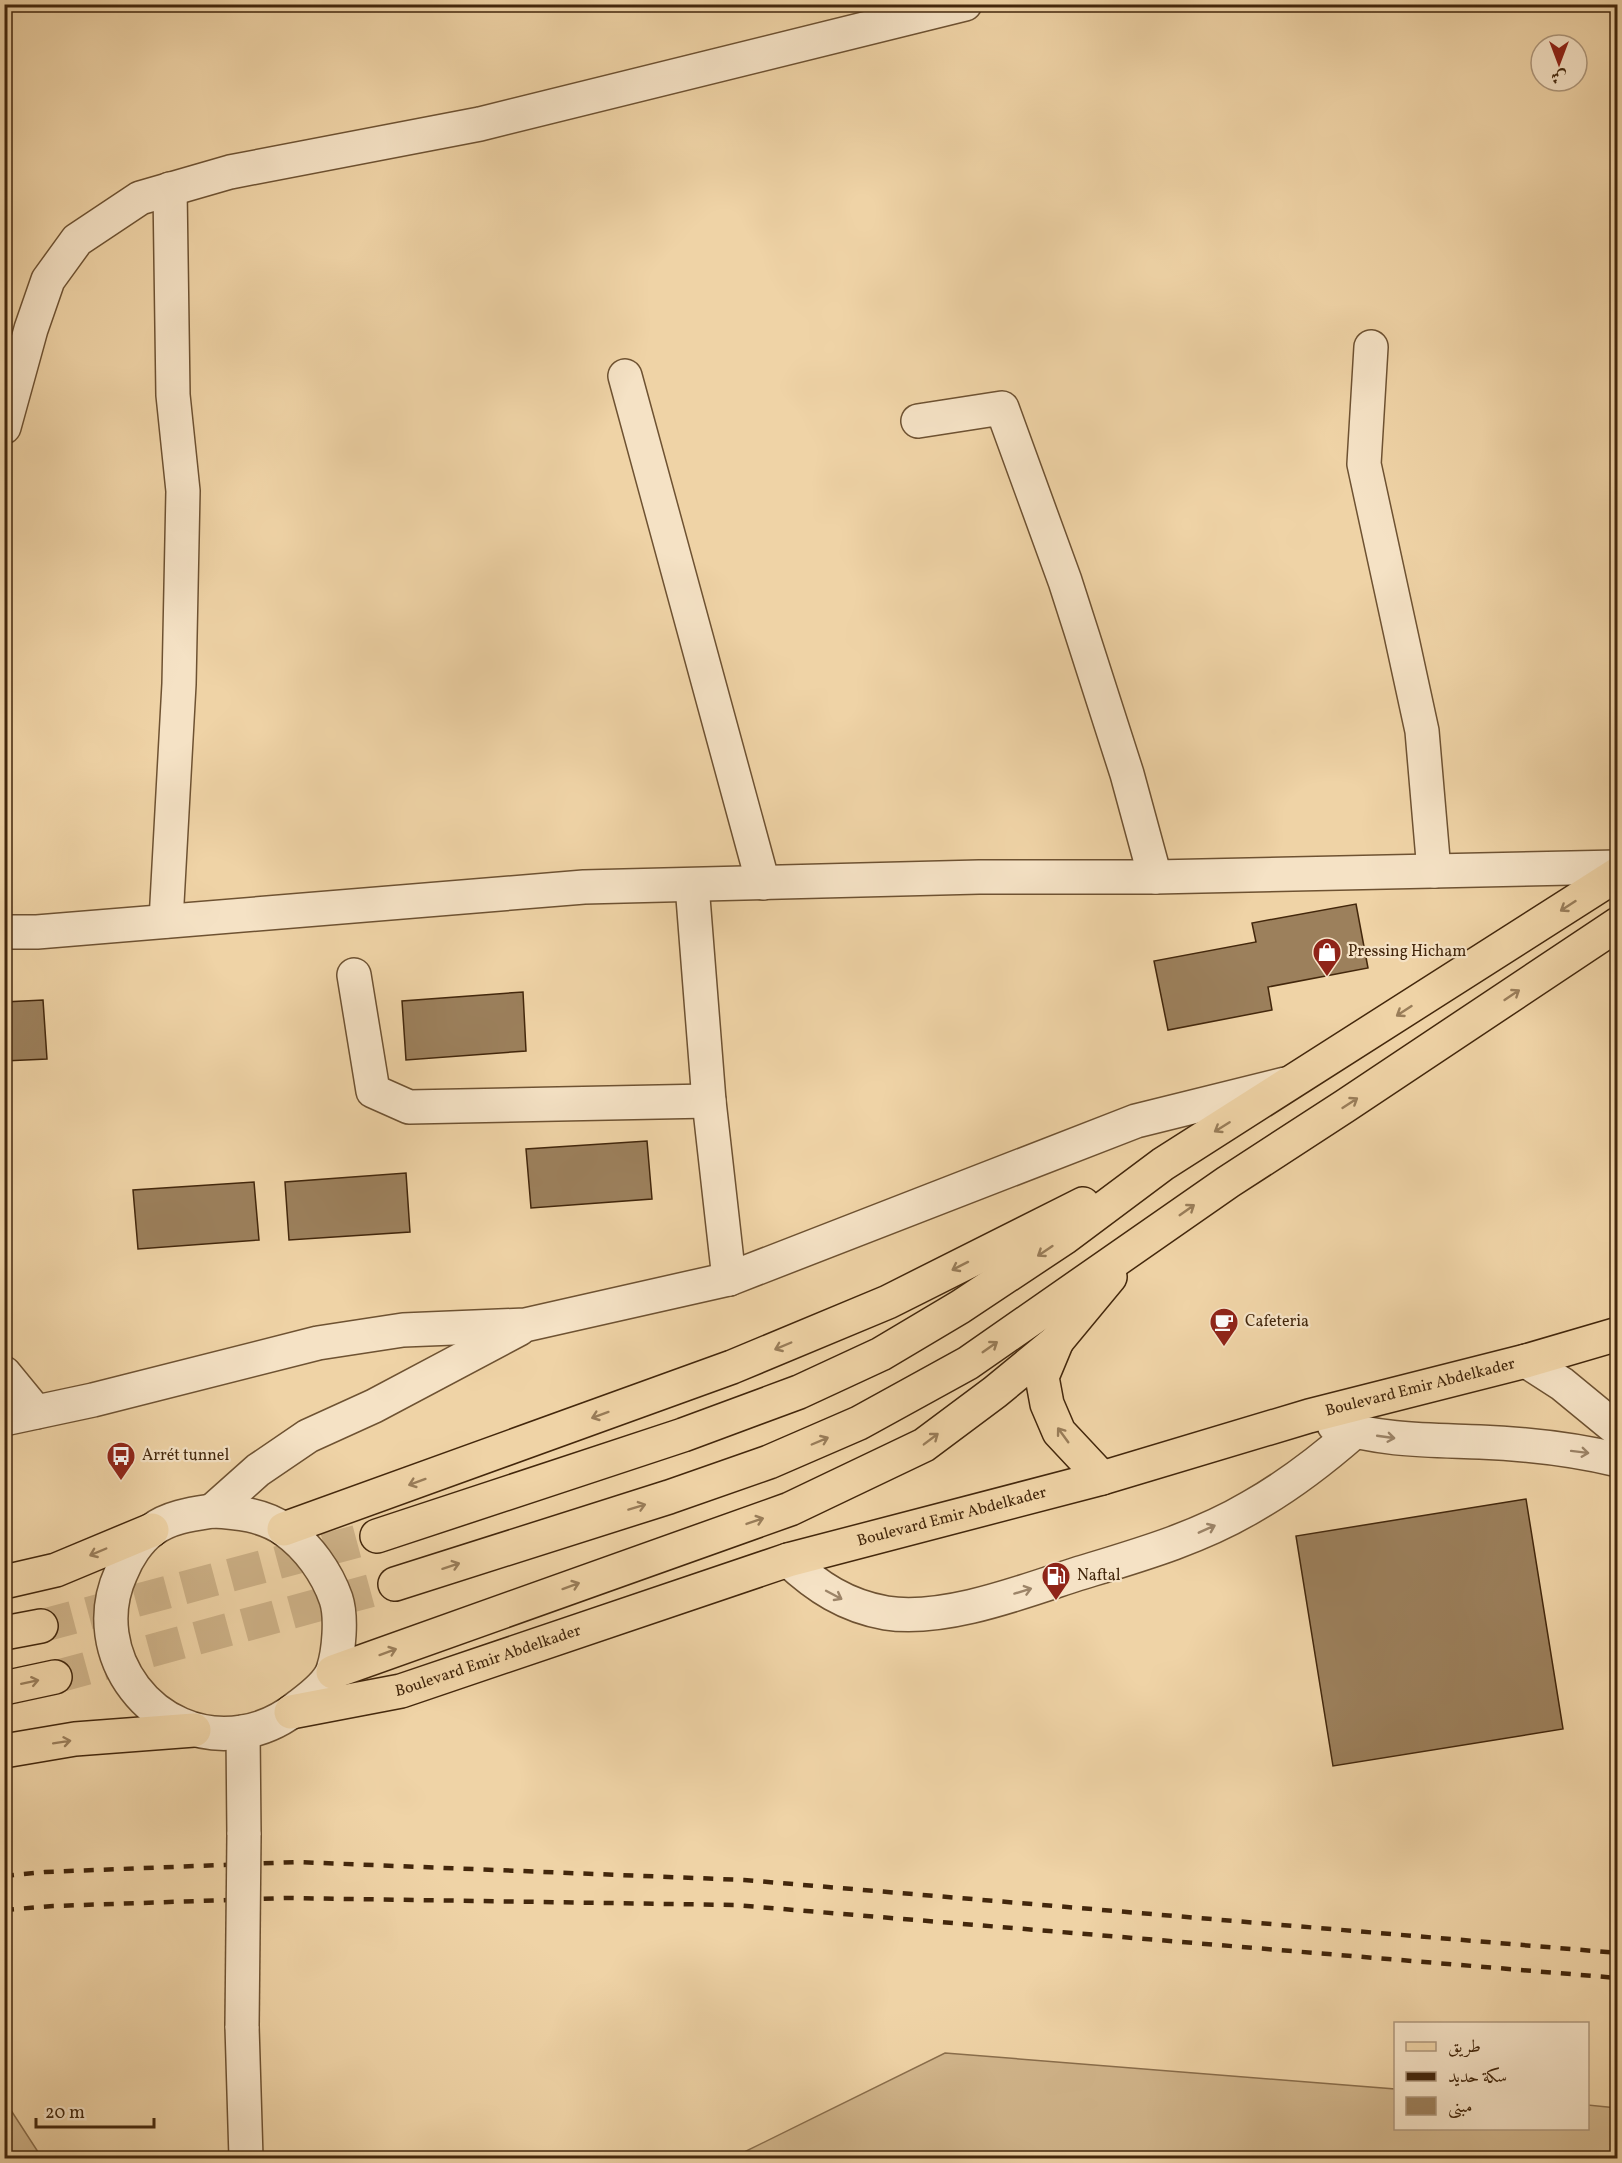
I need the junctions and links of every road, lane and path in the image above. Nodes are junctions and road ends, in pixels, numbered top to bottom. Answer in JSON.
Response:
{"nodes":[{"id":1,"x":965,"y":4,"type":"edge"},
{"id":2,"x":170,"y":189,"type":"junction"},
{"id":3,"x":1371,"y":347,"type":"dead end"},
{"id":4,"x":625,"y":376,"type":"dead end"},
{"id":5,"x":918,"y":421,"type":"dead end"},
{"id":6,"x":4,"y":427,"type":"edge"},
{"id":7,"x":1617,"y":867,"type":"edge"},
{"id":8,"x":1434,"y":871,"type":"junction"},
{"id":9,"x":1617,"y":874,"type":"edge"},
{"id":10,"x":1155,"y":878,"type":"junction"},
{"id":11,"x":763,"y":883,"type":"junction"},
{"id":12,"x":692,"y":885,"type":"junction"},
{"id":13,"x":165,"y":921,"type":"junction"},
{"id":14,"x":1617,"y":924,"type":"edge"},
{"id":15,"x":4,"y":932,"type":"edge"},
{"id":16,"x":354,"y":975,"type":"dead end"},
{"id":17,"x":1295,"y":1081,"type":"junction"},
{"id":18,"x":709,"y":1101,"type":"junction"},
{"id":19,"x":1163,"y":1164,"type":"junction"},
{"id":20,"x":1139,"y":1244,"type":"junction"},
{"id":21,"x":729,"y":1279,"type":"junction"},
{"id":22,"x":525,"y":1325,"type":"junction"},
{"id":23,"x":1617,"y":1334,"type":"edge"},
{"id":24,"x":1057,"y":1341,"type":"junction"},
{"id":25,"x":1526,"y":1361,"type":"junction"},
{"id":26,"x":4,"y":1373,"type":"edge"},
{"id":27,"x":36,"y":1412,"type":"junction"},
{"id":28,"x":1310,"y":1416,"type":"junction"},
{"id":29,"x":4,"y":1419,"type":"edge"},
{"id":30,"x":1617,"y":1430,"type":"edge"},
{"id":31,"x":1354,"y":1432,"type":"junction"},
{"id":32,"x":1617,"y":1460,"type":"edge"},
{"id":33,"x":1102,"y":1478,"type":"junction"},
{"id":34,"x":212,"y":1511,"type":"junction"},
{"id":35,"x":284,"y":1529,"type":"junction"},
{"id":36,"x":152,"y":1530,"type":"junction"},
{"id":37,"x":377,"y":1536,"type":"tunnel mouth"},
{"id":38,"x":788,"y":1560,"type":"junction"},
{"id":39,"x":4,"y":1582,"type":"edge"},
{"id":40,"x":395,"y":1584,"type":"tunnel mouth"},
{"id":41,"x":41,"y":1626,"type":"tunnel mouth"},
{"id":42,"x":4,"y":1633,"type":"edge"},
{"id":43,"x":333,"y":1672,"type":"junction"},
{"id":44,"x":55,"y":1677,"type":"tunnel mouth"},
{"id":45,"x":4,"y":1688,"type":"edge"},
{"id":46,"x":291,"y":1712,"type":"junction"},
{"id":47,"x":194,"y":1730,"type":"junction"},
{"id":48,"x":243,"y":1732,"type":"junction"},
{"id":49,"x":4,"y":1751,"type":"edge"},
{"id":50,"x":246,"y":2158,"type":"edge"}],
"edges":[{"from":1,"to":2,"type":"street"},
{"from":2,"to":6,"type":"street"},
{"from":2,"to":13,"type":"street"},
{"from":3,"to":8,"type":"street"},
{"from":4,"to":11,"type":"street"},
{"from":5,"to":10,"type":"street"},
{"from":7,"to":8,"type":"street"},
{"from":8,"to":10,"type":"street"},
{"from":9,"to":17,"type":"main road","one_way":true},
{"from":10,"to":11,"type":"street"},
{"from":11,"to":12,"type":"street"},
{"from":12,"to":13,"type":"street"},
{"from":12,"to":18,"type":"street"},
{"from":13,"to":15,"type":"street"},
{"from":20,"to":14,"type":"main road","one_way":true},
{"from":16,"to":18,"type":"street"},
{"from":17,"to":19,"type":"main road","one_way":true},
{"from":17,"to":21,"type":"street"},
{"from":18,"to":21,"type":"street"},
{"from":19,"to":35,"type":"main road","one_way":true},
{"from":19,"to":37,"type":"main road","one_way":true},
{"from":20,"to":24,"type":"main road"},
{"from":40,"to":20,"type":"main road","one_way":true},
{"from":21,"to":22,"type":"street"},
{"from":22,"to":27,"type":"street"},
{"from":22,"to":34,"type":"street"},
{"from":23,"to":25,"type":"main road","name":"Boulevard Emir Abdelkader"},
{"from":33,"to":24,"type":"main road","one_way":true},
{"from":43,"to":24,"type":"main road","one_way":true},
{"from":25,"to":28,"type":"main road","name":"Boulevard Emir Abdelkader"},
{"from":25,"to":30,"type":"street"},
{"from":26,"to":27,"type":"street"},
{"from":27,"to":29,"type":"street"},
{"from":28,"to":31,"type":"street"},
{"from":28,"to":33,"type":"main road","name":"Boulevard Emir Abdelkader"},
{"from":31,"to":32,"type":"street","one_way":true},
{"from":38,"to":31,"type":"street","one_way":true},
{"from":33,"to":38,"type":"main road","name":"Boulevard Emir Abdelkader"},
{"from":34,"to":35,"type":"street"},
{"from":34,"to":36,"type":"street"},
{"from":35,"to":43,"type":"street"},
{"from":36,"to":39,"type":"main road","one_way":true},
{"from":36,"to":47,"type":"street"},
{"from":38,"to":46,"type":"main road","name":"Boulevard Emir Abdelkader"},
{"from":41,"to":42,"type":"main road"},
{"from":43,"to":46,"type":"street"},
{"from":45,"to":44,"type":"main road","one_way":true},
{"from":46,"to":48,"type":"street"},
{"from":47,"to":48,"type":"street"},
{"from":49,"to":47,"type":"main road","one_way":true},
{"from":48,"to":50,"type":"street","bridge":true}]}
